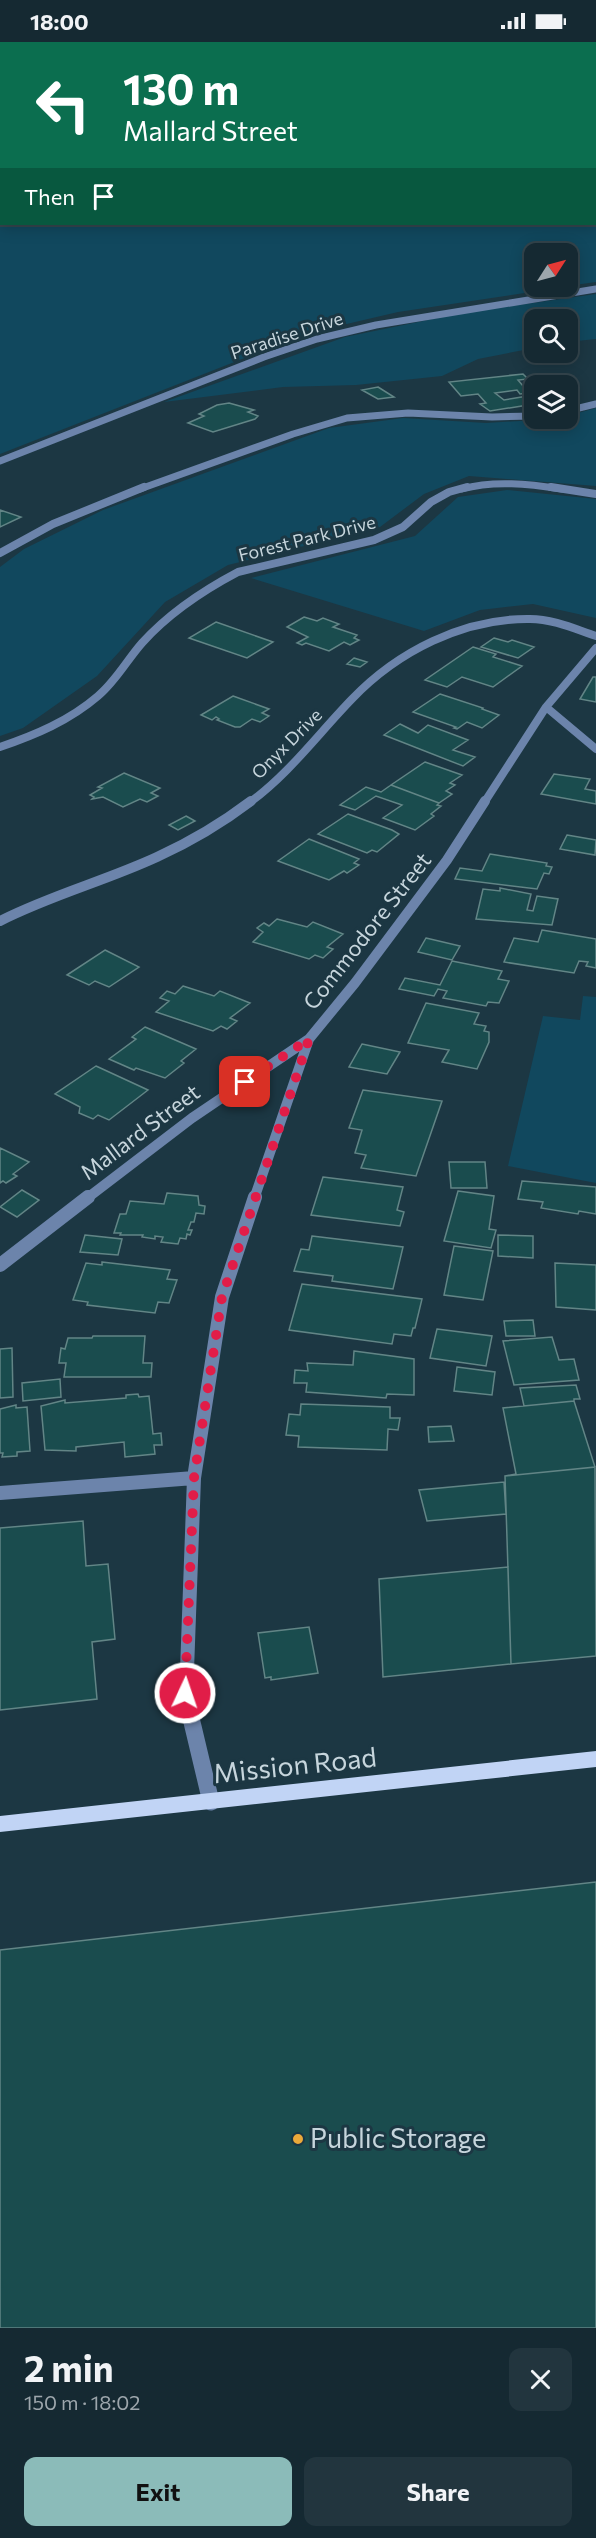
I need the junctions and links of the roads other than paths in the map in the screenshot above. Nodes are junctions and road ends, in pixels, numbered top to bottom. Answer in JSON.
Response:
{"nodes":[{"id":1,"x":596,"y":289,"type":"edge"},
{"id":2,"x":596,"y":404,"type":"edge"},
{"id":3,"x":578,"y":408,"type":"edge"},
{"id":4,"x":524,"y":417,"type":"edge"},
{"id":5,"x":0,"y":461,"type":"edge"},
{"id":6,"x":596,"y":494,"type":"edge"},
{"id":7,"x":0,"y":553,"type":"edge"},
{"id":8,"x":596,"y":636,"type":"edge"},
{"id":9,"x":596,"y":648,"type":"edge"},
{"id":10,"x":546,"y":707,"type":"junction"},
{"id":11,"x":0,"y":747,"type":"edge"},
{"id":12,"x":596,"y":749,"type":"edge"},
{"id":13,"x":0,"y":921,"type":"edge"},
{"id":14,"x":309,"y":1039,"type":"junction"},
{"id":15,"x":0,"y":1265,"type":"edge"},
{"id":16,"x":194,"y":1478,"type":"junction"},
{"id":17,"x":0,"y":1492,"type":"edge"},
{"id":18,"x":596,"y":1759,"type":"edge"},
{"id":19,"x":212,"y":1803,"type":"junction"},
{"id":20,"x":0,"y":1824,"type":"edge"}],
"edges":[{"from":1,"to":5,"type":"street","name":"Paradise Drive"},
{"from":2,"to":3,"type":"street"},
{"from":4,"to":7,"type":"street"},
{"from":6,"to":11,"type":"street","name":"Forest Park Drive"},
{"from":8,"to":13,"type":"street","name":"Onyx Drive"},
{"from":9,"to":10,"type":"street","name":"Commodore Street"},
{"from":10,"to":12,"type":"street"},
{"from":10,"to":14,"type":"street","name":"Commodore Street"},
{"from":14,"to":15,"type":"street","name":"Mallard Street"},
{"from":14,"to":16,"type":"street","name":"Commodore Street"},
{"from":16,"to":17,"type":"street"},
{"from":16,"to":19,"type":"street","name":"Commodore Street"},
{"from":18,"to":19,"type":"main road","name":"Mission Road"},
{"from":19,"to":20,"type":"main road","name":"Mission Road"}]}
